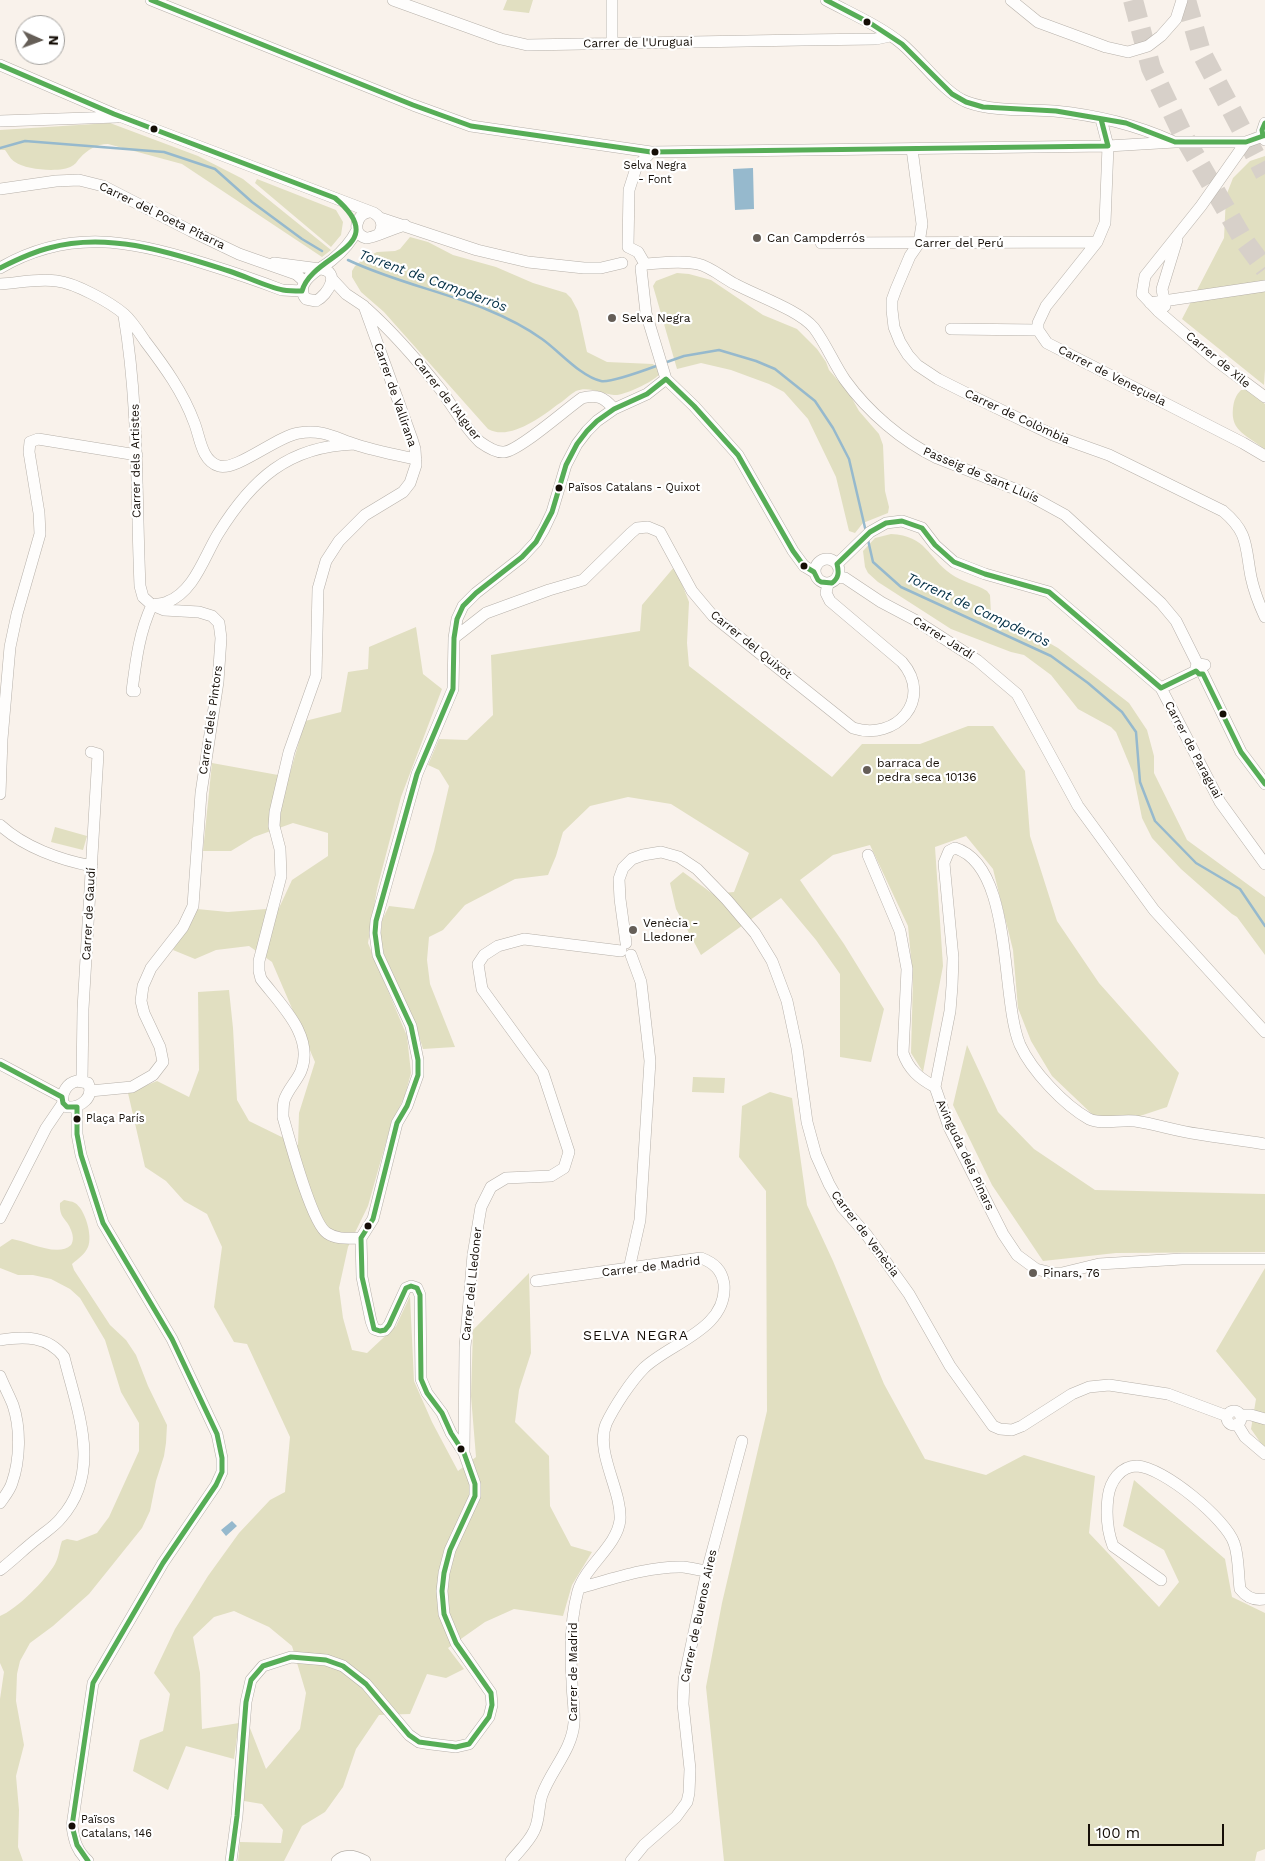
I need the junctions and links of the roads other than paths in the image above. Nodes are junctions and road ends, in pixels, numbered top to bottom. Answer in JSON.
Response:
{"nodes":[{"id":1,"x":151,"y":0,"type":"edge"},
{"id":2,"x":393,"y":0,"type":"edge"},
{"id":3,"x":612,"y":0,"type":"edge"},
{"id":4,"x":826,"y":0,"type":"edge"},
{"id":5,"x":1011,"y":0,"type":"edge"},
{"id":6,"x":1182,"y":0,"type":"edge"},
{"id":7,"x":890,"y":36,"type":"junction"},
{"id":8,"x":612,"y":44,"type":"junction"},
{"id":9,"x":0,"y":65,"type":"edge"},
{"id":10,"x":90,"y":103,"type":"junction"},
{"id":11,"x":122,"y":116,"type":"junction"},
{"id":12,"x":78,"y":117,"type":"junction"},
{"id":13,"x":1101,"y":119,"type":"junction"},
{"id":14,"x":0,"y":121,"type":"edge"},
{"id":15,"x":1265,"y":123,"type":"edge"},
{"id":16,"x":1264,"y":138,"type":"edge"},
{"id":17,"x":1175,"y":142,"type":"junction"},
{"id":18,"x":1246,"y":142,"type":"junction"},
{"id":19,"x":1108,"y":146,"type":"junction"},
{"id":20,"x":912,"y":149,"type":"junction"},
{"id":21,"x":651,"y":152,"type":"junction"},
{"id":22,"x":0,"y":189,"type":"edge"},
{"id":23,"x":335,"y":198,"type":"junction"},
{"id":24,"x":375,"y":215,"type":"junction"},
{"id":25,"x":405,"y":225,"type":"junction"},
{"id":26,"x":357,"y":226,"type":"junction"},
{"id":27,"x":1179,"y":233,"type":"junction"},
{"id":28,"x":379,"y":234,"type":"junction"},
{"id":29,"x":367,"y":238,"type":"junction"},
{"id":30,"x":1097,"y":242,"type":"junction"},
{"id":31,"x":919,"y":243,"type":"junction"},
{"id":32,"x":821,"y":244,"type":"dead end"},
{"id":33,"x":628,"y":247,"type":"junction"},
{"id":34,"x":262,"y":262,"type":"junction"},
{"id":35,"x":622,"y":263,"type":"junction"},
{"id":36,"x":643,"y":266,"type":"junction"},
{"id":37,"x":0,"y":268,"type":"edge"},
{"id":38,"x":320,"y":269,"type":"junction"},
{"id":39,"x":330,"y":282,"type":"junction"},
{"id":40,"x":0,"y":284,"type":"edge"},
{"id":41,"x":1265,"y":286,"type":"edge"},
{"id":42,"x":304,"y":287,"type":"junction"},
{"id":43,"x":1164,"y":301,"type":"junction"},
{"id":44,"x":1150,"y":303,"type":"junction"},
{"id":45,"x":364,"y":306,"type":"junction"},
{"id":46,"x":124,"y":314,"type":"junction"},
{"id":47,"x":1172,"y":321,"type":"junction"},
{"id":48,"x":951,"y":329,"type":"dead end"},
{"id":49,"x":1038,"y":330,"type":"junction"},
{"id":50,"x":663,"y":369,"type":"junction"},
{"id":51,"x":1265,"y":397,"type":"edge"},
{"id":52,"x":614,"y":409,"type":"junction"},
{"id":53,"x":355,"y":444,"type":"junction"},
{"id":54,"x":137,"y":455,"type":"junction"},
{"id":55,"x":1265,"y":456,"type":"edge"},
{"id":56,"x":416,"y":458,"type":"junction"},
{"id":57,"x":837,"y":564,"type":"junction"},
{"id":58,"x":814,"y":572,"type":"junction"},
{"id":59,"x":833,"y":580,"type":"junction"},
{"id":60,"x":152,"y":605,"type":"junction"},
{"id":61,"x":1265,"y":617,"type":"edge"},
{"id":62,"x":454,"y":638,"type":"junction"},
{"id":63,"x":1199,"y":670,"type":"junction"},
{"id":64,"x":1161,"y":688,"type":"junction"},
{"id":65,"x":135,"y":691,"type":"dead end"},
{"id":66,"x":91,"y":752,"type":"dead end"},
{"id":67,"x":1265,"y":784,"type":"edge"},
{"id":68,"x":0,"y":794,"type":"edge"},
{"id":69,"x":0,"y":825,"type":"edge"},
{"id":70,"x":868,"y":856,"type":"dead end"},
{"id":71,"x":1265,"y":864,"type":"edge"},
{"id":72,"x":92,"y":866,"type":"junction"},
{"id":73,"x":626,"y":949,"type":"junction"},
{"id":74,"x":1265,"y":1032,"type":"edge"},
{"id":75,"x":0,"y":1064,"type":"edge"},
{"id":76,"x":82,"y":1080,"type":"junction"},
{"id":77,"x":935,"y":1088,"type":"junction"},
{"id":78,"x":90,"y":1091,"type":"junction"},
{"id":79,"x":63,"y":1100,"type":"junction"},
{"id":80,"x":77,"y":1107,"type":"junction"},
{"id":81,"x":1265,"y":1144,"type":"edge"},
{"id":82,"x":0,"y":1218,"type":"edge"},
{"id":83,"x":361,"y":1238,"type":"junction"},
{"id":84,"x":1265,"y":1259,"type":"edge"},
{"id":85,"x":629,"y":1269,"type":"junction"},
{"id":86,"x":536,"y":1281,"type":"dead end"},
{"id":87,"x":0,"y":1340,"type":"edge"},
{"id":88,"x":0,"y":1376,"type":"edge"},
{"id":89,"x":1265,"y":1419,"type":"edge"},
{"id":90,"x":1238,"y":1420,"type":"junction"},
{"id":91,"x":742,"y":1441,"type":"dead end"},
{"id":92,"x":464,"y":1453,"type":"junction"},
{"id":93,"x":1265,"y":1454,"type":"edge"},
{"id":94,"x":0,"y":1503,"type":"edge"},
{"id":95,"x":0,"y":1570,"type":"edge"},
{"id":96,"x":707,"y":1571,"type":"junction"},
{"id":97,"x":1161,"y":1580,"type":"dead end"},
{"id":98,"x":579,"y":1588,"type":"junction"},
{"id":99,"x":1265,"y":1599,"type":"edge"},
{"id":100,"x":88,"y":1861,"type":"edge"},
{"id":101,"x":231,"y":1861,"type":"edge"},
{"id":102,"x":337,"y":1861,"type":"edge"},
{"id":103,"x":365,"y":1861,"type":"edge"},
{"id":104,"x":511,"y":1861,"type":"edge"},
{"id":105,"x":631,"y":1861,"type":"edge"}],
"edges":[{"from":1,"to":21,"type":"street"},
{"from":2,"to":8,"type":"street","name":"Carrer de l'Uruguai"},
{"from":3,"to":8,"type":"street"},
{"from":4,"to":7,"type":"street"},
{"from":5,"to":6,"type":"street"},
{"from":7,"to":8,"type":"street","name":"Carrer de l'Uruguai"},
{"from":7,"to":13,"type":"street"},
{"from":9,"to":10,"type":"street"},
{"from":10,"to":11,"type":"street"},
{"from":10,"to":12,"type":"street"},
{"from":11,"to":12,"type":"street"},
{"from":11,"to":23,"type":"street"},
{"from":12,"to":14,"type":"street"},
{"from":13,"to":17,"type":"street"},
{"from":13,"to":19,"type":"street"},
{"from":15,"to":16,"type":"street"},
{"from":16,"to":18,"type":"street"},
{"from":17,"to":18,"type":"street"},
{"from":17,"to":19,"type":"street"},
{"from":18,"to":27,"type":"street","name":"Carrer de Xile"},
{"from":19,"to":20,"type":"street"},
{"from":19,"to":30,"type":"street"},
{"from":20,"to":21,"type":"street"},
{"from":20,"to":31,"type":"street","name":"Carrer de Colòmbia"},
{"from":21,"to":33,"type":"street"},
{"from":22,"to":34,"type":"street","name":"Carrer del Poeta Pitarra"},
{"from":23,"to":24,"type":"street"},
{"from":23,"to":26,"type":"street"},
{"from":24,"to":25,"type":"street"},
{"from":24,"to":26,"type":"street"},
{"from":24,"to":28,"type":"street"},
{"from":25,"to":28,"type":"street"},
{"from":25,"to":35,"type":"street"},
{"from":26,"to":29,"type":"street"},
{"from":26,"to":38,"type":"street"},
{"from":27,"to":43,"type":"street","name":"Carrer de Xile"},
{"from":27,"to":44,"type":"street","name":"Carrer de Xile"},
{"from":28,"to":29,"type":"street"},
{"from":29,"to":39,"type":"street"},
{"from":30,"to":31,"type":"street","name":"Carrer del Perú"},
{"from":30,"to":49,"type":"street"},
{"from":31,"to":32,"type":"street","name":"Carrer del Perú"},
{"from":31,"to":61,"type":"street","name":"Carrer de Colòmbia"},
{"from":33,"to":35,"type":"street"},
{"from":33,"to":36,"type":"street"},
{"from":34,"to":38,"type":"street","name":"Carrer del Poeta Pitarra"},
{"from":34,"to":42,"type":"street","name":"Carrer del Poeta Pitarra"},
{"from":35,"to":36,"type":"street","name":"Passeig de Sant Lluís"},
{"from":36,"to":50,"type":"street"},
{"from":36,"to":63,"type":"street","name":"Passeig de Sant Lluís"},
{"from":37,"to":42,"type":"street"},
{"from":38,"to":39,"type":"street","name":"Carrer del Poeta Pitarra"},
{"from":38,"to":42,"type":"street"},
{"from":39,"to":42,"type":"street"},
{"from":39,"to":45,"type":"street"},
{"from":40,"to":46,"type":"street"},
{"from":41,"to":43,"type":"street"},
{"from":43,"to":44,"type":"street"},
{"from":43,"to":47,"type":"street","name":"Carrer de Xile"},
{"from":44,"to":47,"type":"street","name":"Carrer de Xile"},
{"from":45,"to":52,"type":"street","name":"Carrer de l'Alguer"},
{"from":45,"to":56,"type":"street","name":"Carrer de Vallirana"},
{"from":46,"to":53,"type":"street"},
{"from":46,"to":54,"type":"street","name":"Carrer dels Artistes"},
{"from":47,"to":51,"type":"street","name":"Carrer de Xile"},
{"from":48,"to":49,"type":"street"},
{"from":49,"to":55,"type":"street","name":"Carrer de Veneçuela"},
{"from":50,"to":52,"type":"street"},
{"from":50,"to":58,"type":"street"},
{"from":52,"to":62,"type":"street"},
{"from":53,"to":56,"type":"street"},
{"from":53,"to":60,"type":"street"},
{"from":54,"to":60,"type":"street","name":"Carrer dels Artistes"},
{"from":54,"to":68,"type":"street"},
{"from":56,"to":83,"type":"street","name":"Carrer de Vallirana"},
{"from":57,"to":58,"type":"street"},
{"from":57,"to":59,"type":"street"},
{"from":57,"to":64,"type":"street","name":"Carrer de Paraguai"},
{"from":58,"to":59,"type":"street"},
{"from":59,"to":62,"type":"street","name":"Carrer del Quixot"},
{"from":59,"to":74,"type":"street","name":"Carrer Jardí"},
{"from":60,"to":65,"type":"street"},
{"from":60,"to":78,"type":"street","name":"Carrer dels Pintors"},
{"from":62,"to":83,"type":"street"},
{"from":63,"to":64,"type":"street"},
{"from":63,"to":67,"type":"street","name":"Passeig de Sant Lluís"},
{"from":64,"to":71,"type":"street","name":"Carrer de Paraguai"},
{"from":66,"to":72,"type":"street","name":"Carrer de Gaudí"},
{"from":69,"to":72,"type":"street"},
{"from":70,"to":77,"type":"street"},
{"from":72,"to":76,"type":"street","name":"Carrer de Gaudí"},
{"from":73,"to":85,"type":"street","name":"Carrer de Venècia"},
{"from":73,"to":90,"type":"street","name":"Carrer de Venècia"},
{"from":73,"to":92,"type":"street","name":"Carrer del Lledoner"},
{"from":75,"to":79,"type":"street"},
{"from":76,"to":78,"type":"street"},
{"from":76,"to":79,"type":"street"},
{"from":77,"to":81,"type":"street","name":"Avinguda dels Pinars"},
{"from":77,"to":84,"type":"street","name":"Avinguda dels Pinars"},
{"from":78,"to":80,"type":"street"},
{"from":79,"to":80,"type":"street"},
{"from":79,"to":82,"type":"street"},
{"from":80,"to":100,"type":"street"},
{"from":83,"to":92,"type":"street"},
{"from":85,"to":86,"type":"street","name":"Carrer de Madrid"},
{"from":85,"to":98,"type":"street","name":"Carrer de Madrid"},
{"from":87,"to":95,"type":"street"},
{"from":88,"to":94,"type":"street"},
{"from":89,"to":90,"type":"street"},
{"from":90,"to":93,"type":"street"},
{"from":91,"to":96,"type":"street","name":"Carrer de Buenos Aires"},
{"from":92,"to":101,"type":"street"},
{"from":96,"to":98,"type":"street"},
{"from":96,"to":105,"type":"street","name":"Carrer de Buenos Aires"},
{"from":97,"to":99,"type":"street"},
{"from":98,"to":104,"type":"street","name":"Carrer de Madrid"},
{"from":102,"to":103,"type":"street"}]}
